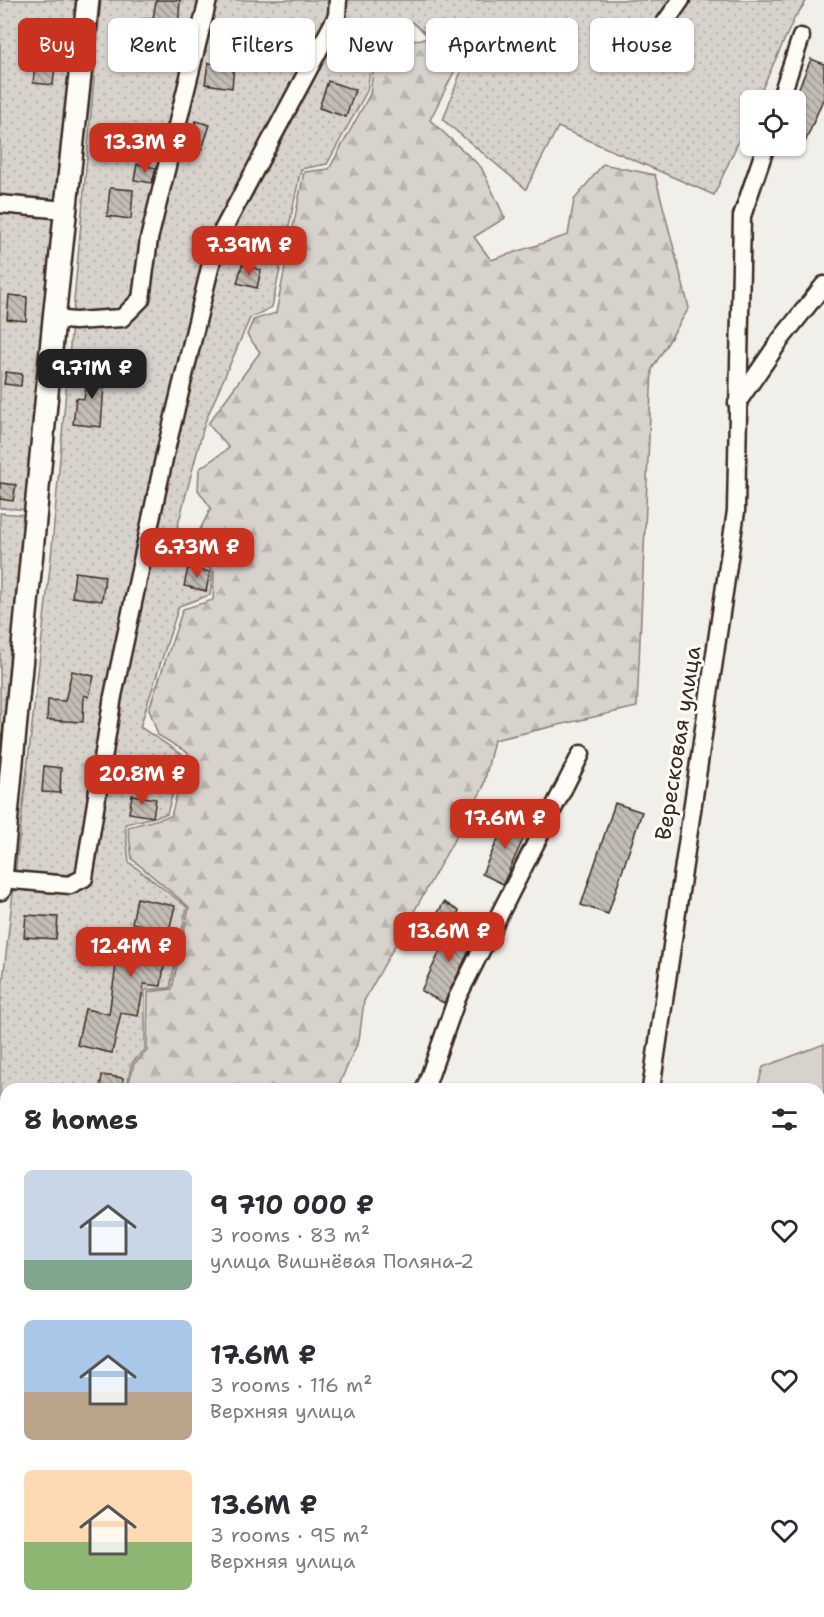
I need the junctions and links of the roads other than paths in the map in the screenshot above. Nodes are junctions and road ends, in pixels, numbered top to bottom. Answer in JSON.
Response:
{"nodes":[{"id":1,"x":88,"y":0,"type":"edge"},
{"id":2,"x":208,"y":0,"type":"edge"},
{"id":3,"x":338,"y":0,"type":"edge"},
{"id":4,"x":681,"y":0,"type":"edge"},
{"id":5,"x":668,"y":18,"type":"edge"},
{"id":6,"x":801,"y":38,"type":"dead end"},
{"id":7,"x":783,"y":90,"type":"edge"},
{"id":8,"x":762,"y":156,"type":"edge"},
{"id":9,"x":0,"y":204,"type":"edge"},
{"id":10,"x":65,"y":210,"type":"junction"},
{"id":11,"x":824,"y":285,"type":"edge"},
{"id":12,"x":54,"y":319,"type":"junction"},
{"id":13,"x":736,"y":403,"type":"junction"},
{"id":14,"x":580,"y":754,"type":"dead end"},
{"id":15,"x":1,"y":884,"type":"edge"},
{"id":16,"x":427,"y":1083,"type":"edge"},
{"id":17,"x":652,"y":1083,"type":"edge"}],
"edges":[{"from":1,"to":10,"type":"main road"},
{"from":2,"to":12,"type":"street"},
{"from":3,"to":15,"type":"street"},
{"from":4,"to":5,"type":"street"},
{"from":6,"to":7,"type":"street"},
{"from":8,"to":13,"type":"street","name":"Вересковая улица"},
{"from":9,"to":10,"type":"street"},
{"from":10,"to":12,"type":"main road"},
{"from":11,"to":13,"type":"street"},
{"from":12,"to":15,"type":"main road"},
{"from":13,"to":17,"type":"street","name":"Вересковая улица"},
{"from":14,"to":16,"type":"street"}]}
